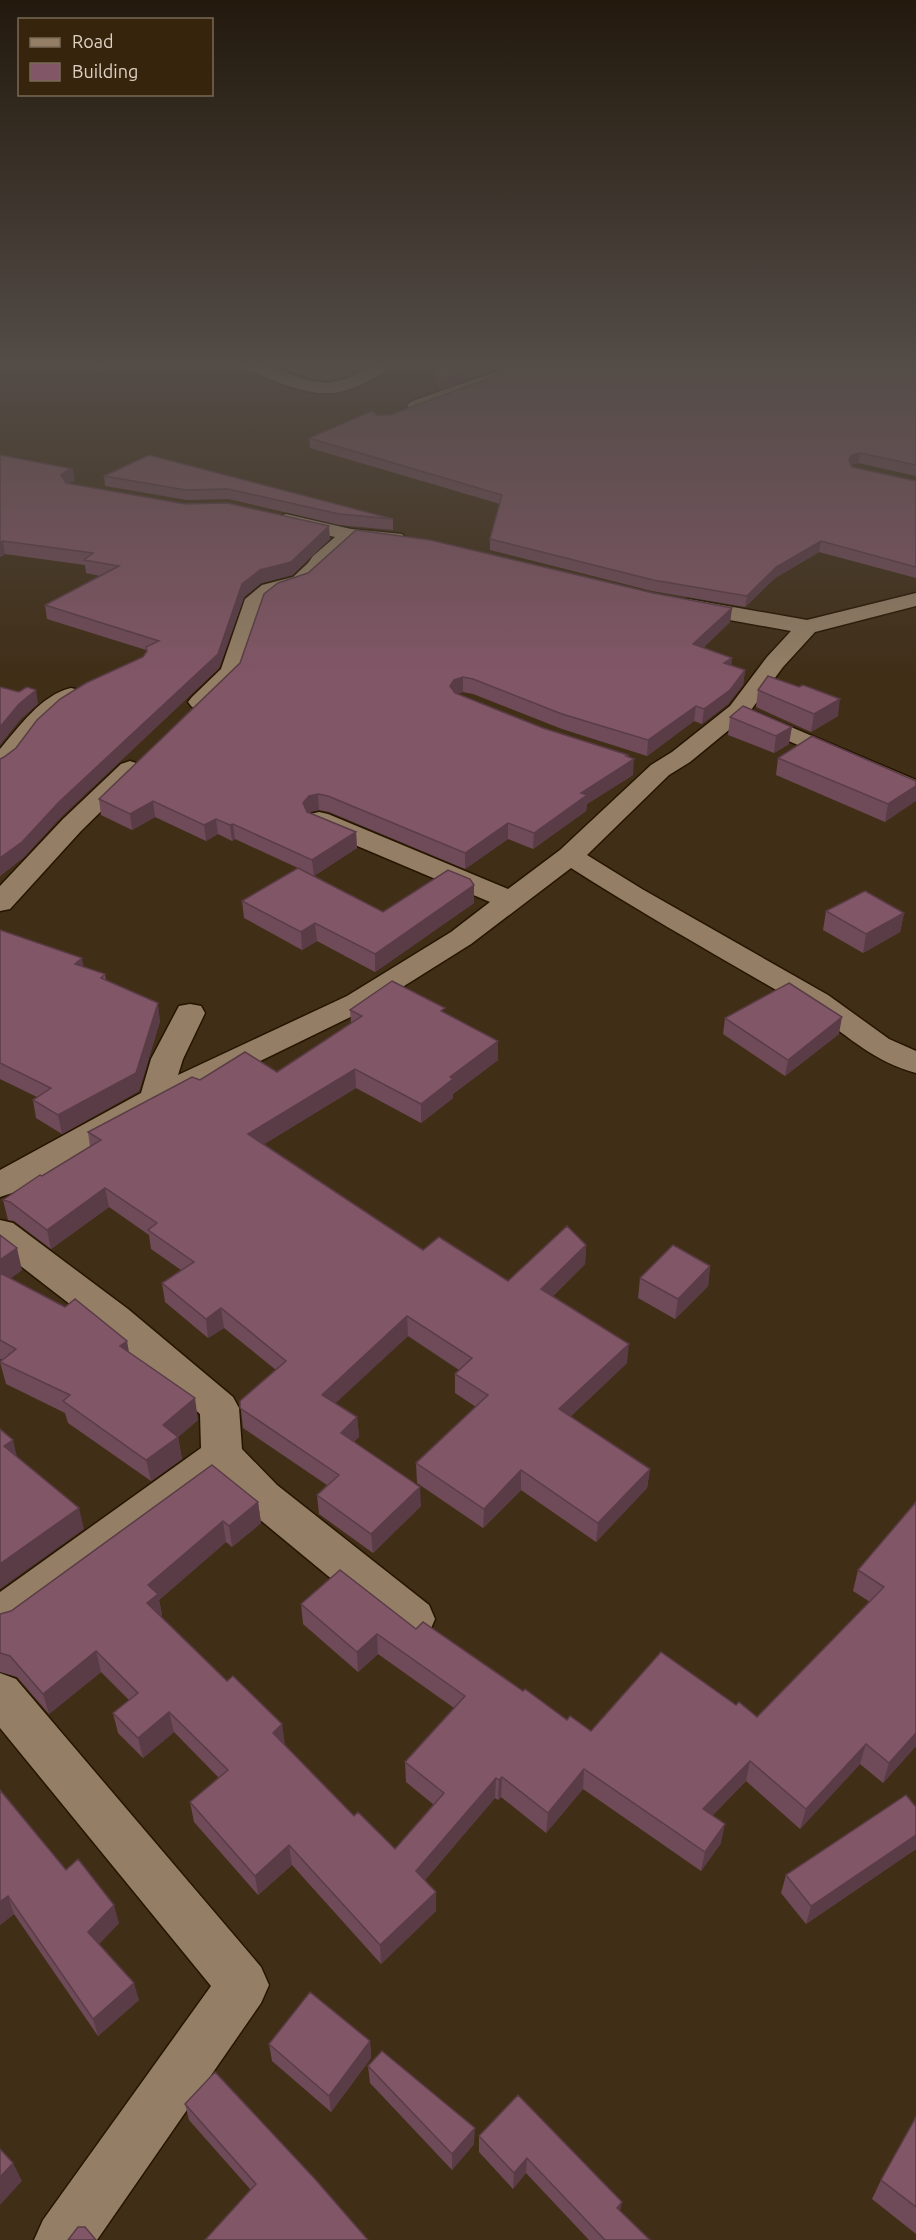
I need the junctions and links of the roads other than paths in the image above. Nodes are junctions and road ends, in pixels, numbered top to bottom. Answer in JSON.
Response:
{"nodes":[{"id":1,"x":263,"y":514,"type":"edge"},
{"id":2,"x":351,"y":535,"type":"junction"},
{"id":3,"x":415,"y":543,"type":"edge"},
{"id":4,"x":916,"y":599,"type":"edge"},
{"id":5,"x":673,"y":603,"type":"edge"},
{"id":6,"x":807,"y":627,"type":"junction"},
{"id":7,"x":86,"y":686,"type":"edge"},
{"id":8,"x":738,"y":711,"type":"junction"},
{"id":9,"x":182,"y":720,"type":"edge"},
{"id":10,"x":148,"y":752,"type":"edge"},
{"id":11,"x":0,"y":764,"type":"edge"},
{"id":12,"x":916,"y":789,"type":"edge"},
{"id":13,"x":319,"y":820,"type":"edge"},
{"id":14,"x":570,"y":856,"type":"junction"},
{"id":15,"x":509,"y":900,"type":"junction"},
{"id":16,"x":0,"y":903,"type":"edge"},
{"id":17,"x":190,"y":1013,"type":"dead end"},
{"id":18,"x":916,"y":1063,"type":"edge"},
{"id":19,"x":156,"y":1100,"type":"junction"},
{"id":20,"x":0,"y":1185,"type":"edge"},
{"id":21,"x":0,"y":1232,"type":"edge"},
{"id":22,"x":222,"y":1455,"type":"junction"},
{"id":23,"x":0,"y":1616,"type":"edge"},
{"id":24,"x":413,"y":1619,"type":"dead end"},
{"id":25,"x":0,"y":1694,"type":"edge"},
{"id":26,"x":63,"y":2240,"type":"edge"}],
"edges":[{"from":1,"to":2,"type":"street"},
{"from":2,"to":3,"type":"street"},
{"from":2,"to":9,"type":"street"},
{"from":4,"to":6,"type":"street"},
{"from":5,"to":6,"type":"street"},
{"from":6,"to":8,"type":"street"},
{"from":7,"to":11,"type":"street"},
{"from":8,"to":12,"type":"street"},
{"from":8,"to":14,"type":"street"},
{"from":10,"to":16,"type":"street"},
{"from":13,"to":15,"type":"street"},
{"from":14,"to":15,"type":"street"},
{"from":14,"to":18,"type":"street"},
{"from":15,"to":19,"type":"street"},
{"from":17,"to":19,"type":"street"},
{"from":19,"to":20,"type":"street"},
{"from":21,"to":22,"type":"street"},
{"from":22,"to":23,"type":"street"},
{"from":22,"to":24,"type":"street"},
{"from":25,"to":26,"type":"street"}]}
